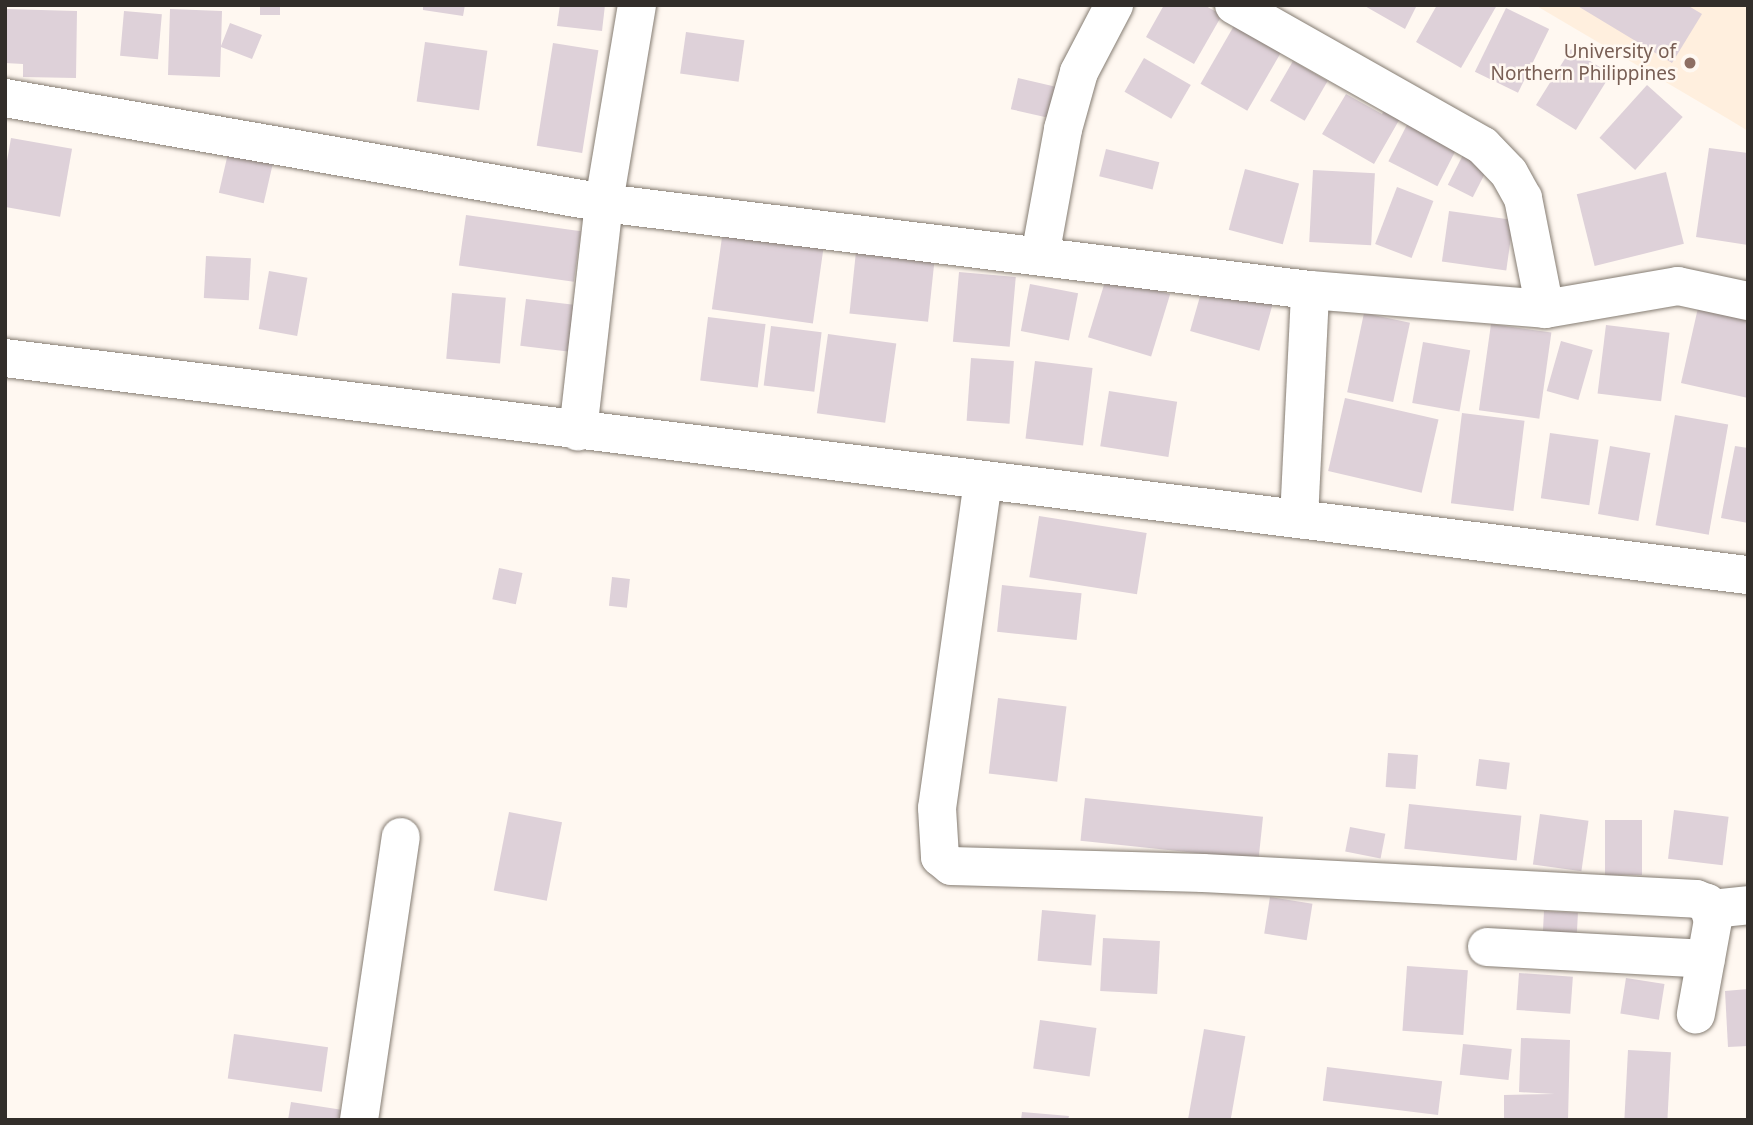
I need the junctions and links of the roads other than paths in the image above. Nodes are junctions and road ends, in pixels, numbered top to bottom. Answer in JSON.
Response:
{"nodes":[{"id":1,"x":637,"y":5,"type":"edge"},
{"id":2,"x":1114,"y":5,"type":"edge"},
{"id":3,"x":1234,"y":5,"type":"edge"},
{"id":4,"x":5,"y":98,"type":"edge"},
{"id":5,"x":604,"y":203,"type":"junction"},
{"id":6,"x":1040,"y":256,"type":"junction"},
{"id":7,"x":1310,"y":290,"type":"junction"},
{"id":8,"x":1748,"y":301,"type":"edge"},
{"id":9,"x":1545,"y":309,"type":"junction"},
{"id":10,"x":5,"y":358,"type":"edge"},
{"id":11,"x":578,"y":432,"type":"junction"},
{"id":12,"x":983,"y":481,"type":"junction"},
{"id":13,"x":1298,"y":519,"type":"junction"},
{"id":14,"x":1748,"y":575,"type":"edge"},
{"id":15,"x":401,"y":837,"type":"dead end"},
{"id":16,"x":1730,"y":907,"type":"edge"},
{"id":17,"x":1487,"y":947,"type":"dead end"},
{"id":18,"x":1706,"y":959,"type":"junction"},
{"id":19,"x":1696,"y":1014,"type":"dead end"},
{"id":20,"x":359,"y":1120,"type":"edge"}],
"edges":[{"from":1,"to":5,"type":"street"},
{"from":2,"to":6,"type":"street"},
{"from":3,"to":9,"type":"street"},
{"from":4,"to":5,"type":"street"},
{"from":5,"to":6,"type":"street"},
{"from":5,"to":11,"type":"street"},
{"from":6,"to":7,"type":"street"},
{"from":7,"to":9,"type":"street"},
{"from":7,"to":13,"type":"street"},
{"from":8,"to":9,"type":"street"},
{"from":10,"to":11,"type":"street"},
{"from":11,"to":12,"type":"street"},
{"from":12,"to":13,"type":"street"},
{"from":12,"to":16,"type":"street"},
{"from":13,"to":14,"type":"street"},
{"from":15,"to":20,"type":"street"},
{"from":16,"to":18,"type":"street"},
{"from":17,"to":18,"type":"street"},
{"from":18,"to":19,"type":"street"}]}
